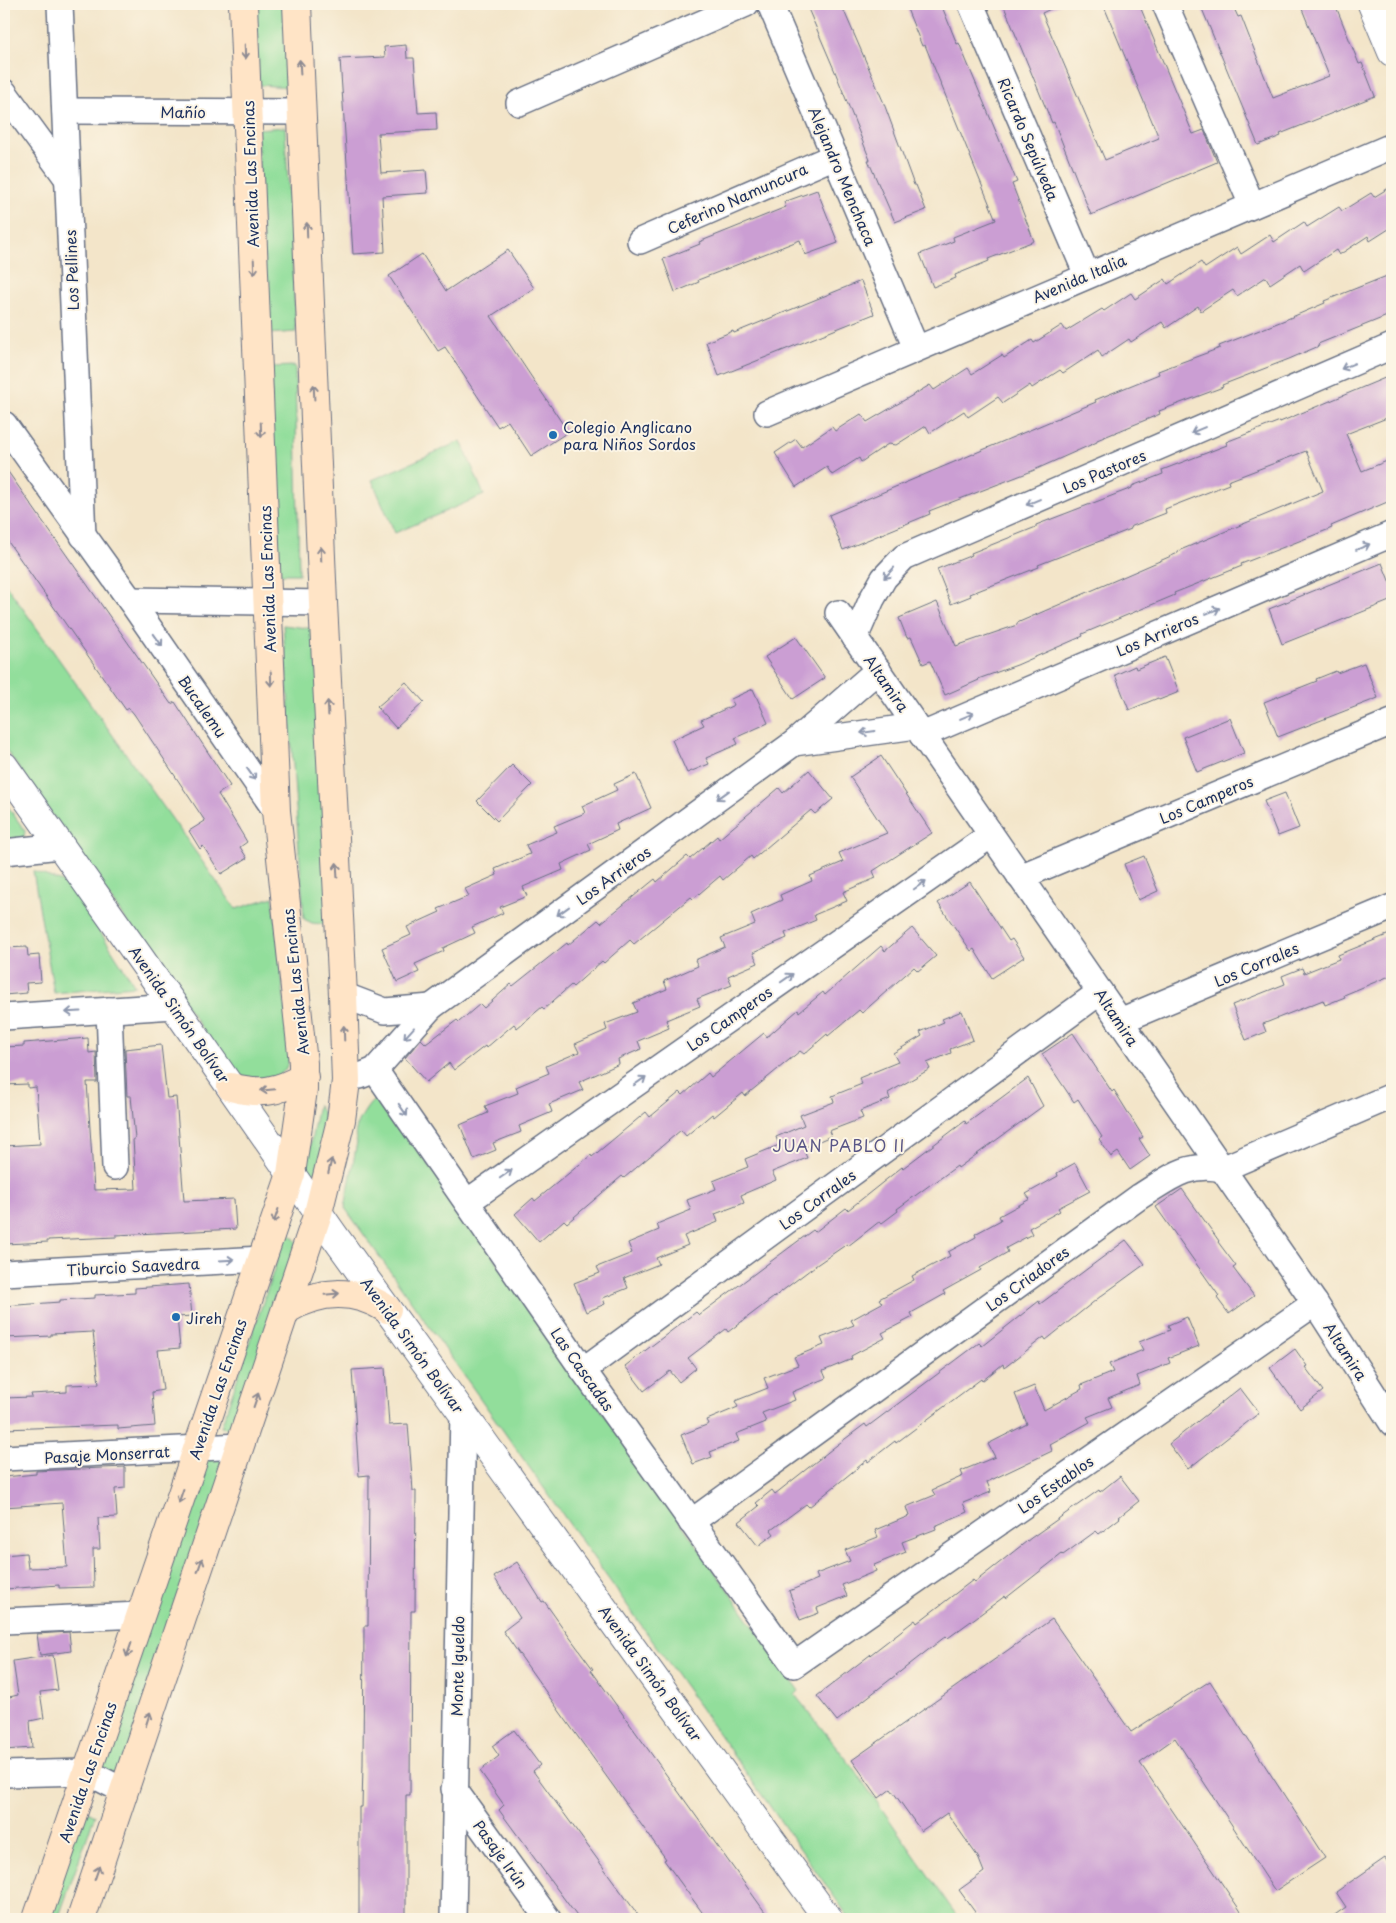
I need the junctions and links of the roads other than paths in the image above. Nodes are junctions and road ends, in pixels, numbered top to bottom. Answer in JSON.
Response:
{"nodes":[{"id":1,"x":60,"y":4,"type":"edge"},
{"id":2,"x":243,"y":4,"type":"edge"},
{"id":3,"x":297,"y":4,"type":"edge"},
{"id":4,"x":746,"y":4,"type":"edge"},
{"id":5,"x":770,"y":4,"type":"edge"},
{"id":6,"x":971,"y":4,"type":"edge"},
{"id":7,"x":1165,"y":4,"type":"edge"},
{"id":8,"x":1372,"y":4,"type":"edge"},
{"id":9,"x":1392,"y":52,"type":"edge"},
{"id":10,"x":4,"y":92,"type":"edge"},
{"id":11,"x":519,"y":103,"type":"dead end"},
{"id":12,"x":65,"y":111,"type":"junction"},
{"id":13,"x":248,"y":112,"type":"junction"},
{"id":14,"x":302,"y":112,"type":"junction"},
{"id":15,"x":1392,"y":146,"type":"edge"},
{"id":16,"x":835,"y":156,"type":"junction"},
{"id":17,"x":68,"y":178,"type":"junction"},
{"id":18,"x":1252,"y":205,"type":"junction"},
{"id":19,"x":640,"y":241,"type":"dead end"},
{"id":20,"x":1086,"y":275,"type":"junction"},
{"id":21,"x":1392,"y":346,"type":"edge"},
{"id":22,"x":916,"y":348,"type":"junction"},
{"id":23,"x":767,"y":413,"type":"dead end"},
{"id":24,"x":4,"y":424,"type":"edge"},
{"id":25,"x":1392,"y":534,"type":"edge"},
{"id":26,"x":83,"y":536,"type":"junction"},
{"id":27,"x":130,"y":600,"type":"junction"},
{"id":28,"x":268,"y":602,"type":"junction"},
{"id":29,"x":323,"y":603,"type":"junction"},
{"id":30,"x":838,"y":613,"type":"dead end"},
{"id":31,"x":855,"y":638,"type":"junction"},
{"id":32,"x":878,"y":670,"type":"junction"},
{"id":33,"x":1392,"y":722,"type":"edge"},
{"id":34,"x":919,"y":730,"type":"junction"},
{"id":35,"x":794,"y":743,"type":"junction"},
{"id":36,"x":4,"y":766,"type":"edge"},
{"id":37,"x":276,"y":811,"type":"junction"},
{"id":38,"x":992,"y":835,"type":"junction"},
{"id":39,"x":60,"y":846,"type":"junction"},
{"id":40,"x":4,"y":852,"type":"edge"},
{"id":41,"x":1020,"y":877,"type":"junction"},
{"id":42,"x":1392,"y":907,"type":"edge"},
{"id":43,"x":1100,"y":992,"type":"junction"},
{"id":44,"x":343,"y":995,"type":"junction"},
{"id":45,"x":174,"y":1006,"type":"junction"},
{"id":46,"x":431,"y":1007,"type":"junction"},
{"id":47,"x":109,"y":1010,"type":"junction"},
{"id":48,"x":4,"y":1017,"type":"edge"},
{"id":49,"x":1120,"y":1021,"type":"junction"},
{"id":50,"x":375,"y":1070,"type":"junction"},
{"id":51,"x":304,"y":1077,"type":"junction"},
{"id":52,"x":346,"y":1082,"type":"junction"},
{"id":53,"x":231,"y":1086,"type":"junction"},
{"id":54,"x":1392,"y":1096,"type":"edge"},
{"id":55,"x":115,"y":1167,"type":"dead end"},
{"id":56,"x":1222,"y":1169,"type":"junction"},
{"id":57,"x":291,"y":1174,"type":"junction"},
{"id":58,"x":466,"y":1202,"type":"junction"},
{"id":59,"x":318,"y":1213,"type":"junction"},
{"id":60,"x":262,"y":1258,"type":"junction"},
{"id":61,"x":4,"y":1273,"type":"edge"},
{"id":62,"x":1315,"y":1303,"type":"junction"},
{"id":63,"x":387,"y":1309,"type":"junction"},
{"id":64,"x":286,"y":1310,"type":"junction"},
{"id":65,"x":583,"y":1370,"type":"junction"},
{"id":66,"x":463,"y":1412,"type":"junction"},
{"id":67,"x":1392,"y":1423,"type":"edge"},
{"id":68,"x":240,"y":1446,"type":"junction"},
{"id":69,"x":197,"y":1450,"type":"junction"},
{"id":70,"x":4,"y":1458,"type":"edge"},
{"id":71,"x":691,"y":1522,"type":"junction"},
{"id":72,"x":140,"y":1615,"type":"junction"},
{"id":73,"x":4,"y":1621,"type":"edge"},
{"id":74,"x":794,"y":1665,"type":"joint"},
{"id":75,"x":87,"y":1772,"type":"junction"},
{"id":76,"x":4,"y":1774,"type":"edge"},
{"id":77,"x":454,"y":1790,"type":"junction"},
{"id":78,"x":124,"y":1791,"type":"junction"},
{"id":79,"x":37,"y":1919,"type":"edge"},
{"id":80,"x":81,"y":1919,"type":"edge"},
{"id":81,"x":453,"y":1919,"type":"edge"},
{"id":82,"x":548,"y":1919,"type":"edge"},
{"id":83,"x":828,"y":1919,"type":"edge"}],
"edges":[{"from":1,"to":12,"type":"street","name":"Los Pellines"},
{"from":2,"to":13,"type":"main road","name":"Avenida Las Encinas","one_way":true},
{"from":14,"to":3,"type":"main road","one_way":true},
{"from":4,"to":11,"type":"street"},
{"from":5,"to":16,"type":"street","name":"Alejandro Menchaca"},
{"from":6,"to":20,"type":"street","name":"Ricardo Sepúlveda"},
{"from":7,"to":18,"type":"street"},
{"from":8,"to":9,"type":"street"},
{"from":10,"to":17,"type":"street"},
{"from":12,"to":13,"type":"street","name":"Mañío"},
{"from":12,"to":17,"type":"street","name":"Los Pellines"},
{"from":13,"to":14,"type":"street","name":"Mañío"},
{"from":13,"to":28,"type":"main road","name":"Avenida Las Encinas","one_way":true},
{"from":29,"to":14,"type":"main road","one_way":true},
{"from":15,"to":18,"type":"street","name":"Avenida Italia"},
{"from":16,"to":19,"type":"street","name":"Ceferino Namuncura"},
{"from":16,"to":22,"type":"street","name":"Alejandro Menchaca"},
{"from":17,"to":26,"type":"street","name":"Los Pellines"},
{"from":18,"to":20,"type":"street","name":"Avenida Italia"},
{"from":20,"to":22,"type":"street","name":"Avenida Italia"},
{"from":21,"to":31,"type":"street","name":"Los Pastores","one_way":true},
{"from":22,"to":23,"type":"street","name":"Avenida Italia"},
{"from":24,"to":26,"type":"street","name":"Bucalemu"},
{"from":34,"to":25,"type":"street","name":"Los Arrieros","one_way":true},
{"from":26,"to":27,"type":"street","name":"Bucalemu"},
{"from":27,"to":28,"type":"street"},
{"from":27,"to":37,"type":"street","name":"Bucalemu","one_way":true},
{"from":28,"to":29,"type":"street"},
{"from":28,"to":37,"type":"main road","name":"Avenida Las Encinas","one_way":true},
{"from":44,"to":29,"type":"main road","one_way":true},
{"from":30,"to":31,"type":"street","name":"Altamira"},
{"from":31,"to":32,"type":"street","name":"Altamira"},
{"from":32,"to":34,"type":"street","name":"Altamira"},
{"from":32,"to":35,"type":"street","name":"Los Arrieros"},
{"from":33,"to":41,"type":"street","name":"Los Camperos"},
{"from":34,"to":35,"type":"street","name":"Los Arrieros","one_way":true},
{"from":34,"to":38,"type":"street","name":"Altamira"},
{"from":35,"to":46,"type":"street","name":"Los Arrieros","one_way":true},
{"from":36,"to":39,"type":"street","name":"Avenida Simón Bolívar"},
{"from":37,"to":51,"type":"main road","name":"Avenida Las Encinas"},
{"from":38,"to":41,"type":"street","name":"Altamira"},
{"from":58,"to":38,"type":"street","name":"Los Camperos","one_way":true},
{"from":39,"to":40,"type":"street"},
{"from":39,"to":45,"type":"street","name":"Avenida Simón Bolívar"},
{"from":41,"to":43,"type":"street","name":"Altamira"},
{"from":42,"to":49,"type":"street","name":"Los Corrales"},
{"from":43,"to":49,"type":"street","name":"Altamira"},
{"from":43,"to":65,"type":"street","name":"Los Corrales"},
{"from":44,"to":46,"type":"street"},
{"from":52,"to":44,"type":"main road","one_way":true},
{"from":45,"to":47,"type":"street"},
{"from":45,"to":53,"type":"street","name":"Avenida Simón Bolívar"},
{"from":46,"to":50,"type":"street","name":"Los Arrieros","one_way":true},
{"from":47,"to":48,"type":"street","one_way":true},
{"from":47,"to":55,"type":"street"},
{"from":49,"to":56,"type":"street","name":"Altamira"},
{"from":50,"to":52,"type":"street","name":"Los Arrieros"},
{"from":50,"to":58,"type":"street","name":"Las Cascadas","one_way":true},
{"from":51,"to":53,"type":"main road","one_way":true},
{"from":51,"to":57,"type":"main road","name":"Avenida Las Encinas"},
{"from":59,"to":52,"type":"main road","one_way":true},
{"from":53,"to":57,"type":"street","name":"Avenida Simón Bolívar"},
{"from":54,"to":56,"type":"street","name":"Los Criadores"},
{"from":56,"to":62,"type":"street","name":"Altamira"},
{"from":56,"to":71,"type":"street","name":"Los Criadores"},
{"from":57,"to":59,"type":"street","name":"Avenida Simón Bolívar"},
{"from":57,"to":60,"type":"main road","name":"Avenida Las Encinas","one_way":true},
{"from":58,"to":65,"type":"street","name":"Las Cascadas"},
{"from":59,"to":63,"type":"street","name":"Avenida Simón Bolívar"},
{"from":59,"to":64,"type":"main road"},
{"from":61,"to":60,"type":"street","name":"Tiburcio Saavedra","one_way":true},
{"from":60,"to":69,"type":"main road","name":"Avenida Las Encinas"},
{"from":62,"to":67,"type":"street","name":"Altamira"},
{"from":62,"to":74,"type":"street","name":"Los Establos"},
{"from":64,"to":63,"type":"main road","one_way":true},
{"from":63,"to":66,"type":"street","name":"Avenida Simón Bolívar"},
{"from":68,"to":64,"type":"main road","one_way":true},
{"from":65,"to":71,"type":"street","name":"Las Cascadas"},
{"from":66,"to":77,"type":"street","name":"Monte Igueldo"},
{"from":66,"to":83,"type":"street","name":"Avenida Simón Bolívar"},
{"from":68,"to":69,"type":"street","name":"Pasaje Monserrat"},
{"from":78,"to":68,"type":"main road","one_way":true},
{"from":69,"to":70,"type":"street","name":"Pasaje Monserrat"},
{"from":69,"to":72,"type":"main road","name":"Avenida Las Encinas","one_way":true},
{"from":71,"to":74,"type":"street","name":"Las Cascadas"},
{"from":72,"to":73,"type":"street"},
{"from":72,"to":75,"type":"main road","name":"Avenida Las Encinas","one_way":true},
{"from":75,"to":76,"type":"street"},
{"from":75,"to":78,"type":"street"},
{"from":75,"to":79,"type":"main road","name":"Avenida Las Encinas"},
{"from":77,"to":81,"type":"street","name":"Monte Igueldo"},
{"from":77,"to":82,"type":"street","name":"Pasaje Irún"},
{"from":80,"to":78,"type":"main road","one_way":true}]}
